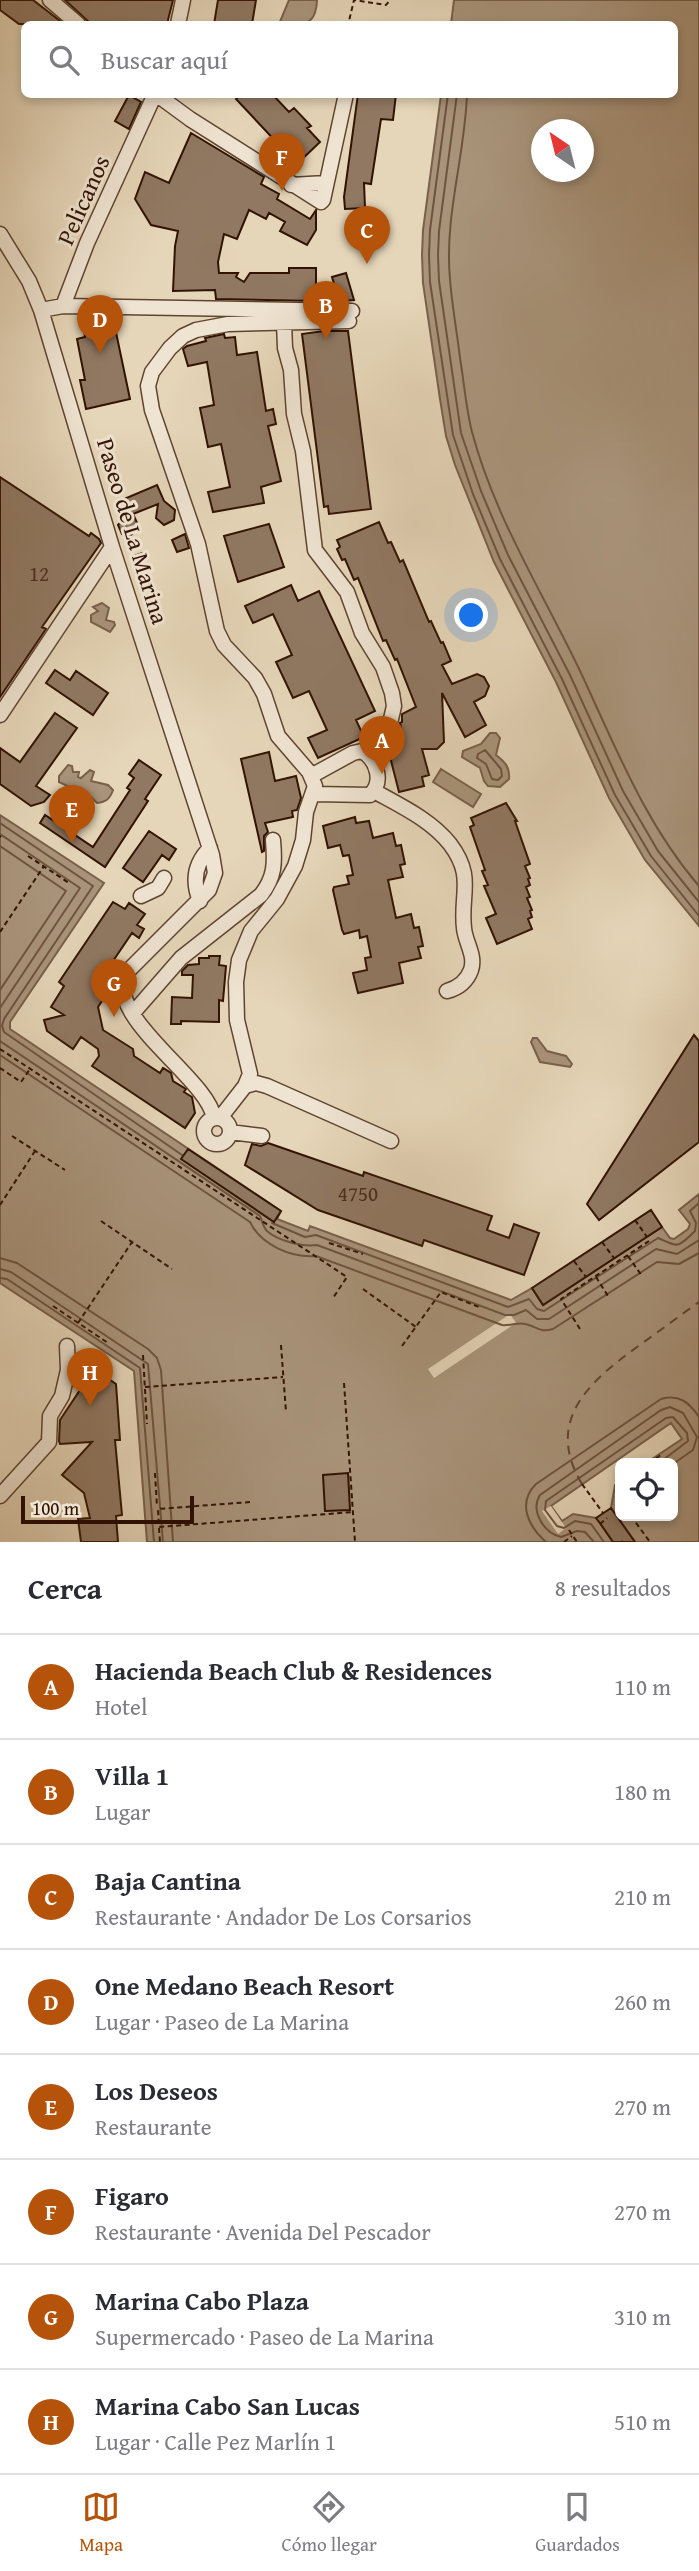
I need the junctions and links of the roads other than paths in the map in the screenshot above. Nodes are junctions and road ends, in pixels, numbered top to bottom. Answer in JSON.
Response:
{"nodes":[{"id":1,"x":50,"y":0,"type":"edge"},
{"id":2,"x":183,"y":0,"type":"edge"},
{"id":3,"x":74,"y":21,"type":"edge"},
{"id":4,"x":179,"y":21,"type":"edge"},
{"id":5,"x":154,"y":98,"type":"edge"},
{"id":6,"x":161,"y":98,"type":"edge"},
{"id":7,"x":345,"y":98,"type":"edge"},
{"id":8,"x":326,"y":183,"type":"junction"},
{"id":9,"x":292,"y":185,"type":"junction"},
{"id":10,"x":0,"y":234,"type":"edge"},
{"id":11,"x":62,"y":306,"type":"junction"},
{"id":12,"x":41,"y":310,"type":"junction"},
{"id":13,"x":284,"y":323,"type":"junction"},
{"id":14,"x":113,"y":547,"type":"junction"},
{"id":15,"x":0,"y":715,"type":"edge"},
{"id":16,"x":364,"y":752,"type":"junction"},
{"id":17,"x":311,"y":776,"type":"junction"},
{"id":18,"x":374,"y":791,"type":"junction"},
{"id":19,"x":314,"y":794,"type":"junction"},
{"id":20,"x":273,"y":841,"type":"dead end"},
{"id":21,"x":164,"y":878,"type":"dead end"},
{"id":22,"x":141,"y":895,"type":"dead end"},
{"id":23,"x":447,"y":991,"type":"dead end"},
{"id":24,"x":133,"y":1013,"type":"junction"},
{"id":25,"x":245,"y":1086,"type":"junction"},
{"id":26,"x":217,"y":1118,"type":"junction"},
{"id":27,"x":230,"y":1132,"type":"junction"},
{"id":28,"x":262,"y":1136,"type":"dead end"},
{"id":29,"x":391,"y":1141,"type":"dead end"},
{"id":30,"x":67,"y":1346,"type":"dead end"},
{"id":31,"x":0,"y":1496,"type":"edge"}],
"edges":[{"from":1,"to":3,"type":"street"},
{"from":2,"to":4,"type":"street"},
{"from":5,"to":11,"type":"street","name":"Pelicanos"},
{"from":6,"to":9,"type":"street"},
{"from":7,"to":8,"type":"street"},
{"from":8,"to":9,"type":"street"},
{"from":8,"to":9,"type":"street"},
{"from":10,"to":12,"type":"street","name":"Paseo de La Marina"},
{"from":11,"to":12,"type":"street"},
{"from":11,"to":13,"type":"street"},
{"from":12,"to":14,"type":"street","name":"Paseo de La Marina"},
{"from":13,"to":16,"type":"street"},
{"from":13,"to":17,"type":"street"},
{"from":14,"to":15,"type":"street"},
{"from":14,"to":24,"type":"street","name":"Paseo de La Marina"},
{"from":16,"to":17,"type":"street"},
{"from":16,"to":18,"type":"street"},
{"from":17,"to":19,"type":"street"},
{"from":18,"to":19,"type":"street"},
{"from":18,"to":23,"type":"street"},
{"from":19,"to":25,"type":"street"},
{"from":20,"to":24,"type":"street"},
{"from":21,"to":22,"type":"street"},
{"from":24,"to":26,"type":"street","name":"Paseo de La Marina"},
{"from":25,"to":26,"type":"street"},
{"from":25,"to":29,"type":"street"},
{"from":26,"to":27,"type":"street","name":"Paseo de La Marina"},
{"from":26,"to":27,"type":"street","name":"Paseo de La Marina"},
{"from":27,"to":28,"type":"street"},
{"from":30,"to":31,"type":"street"}]}
